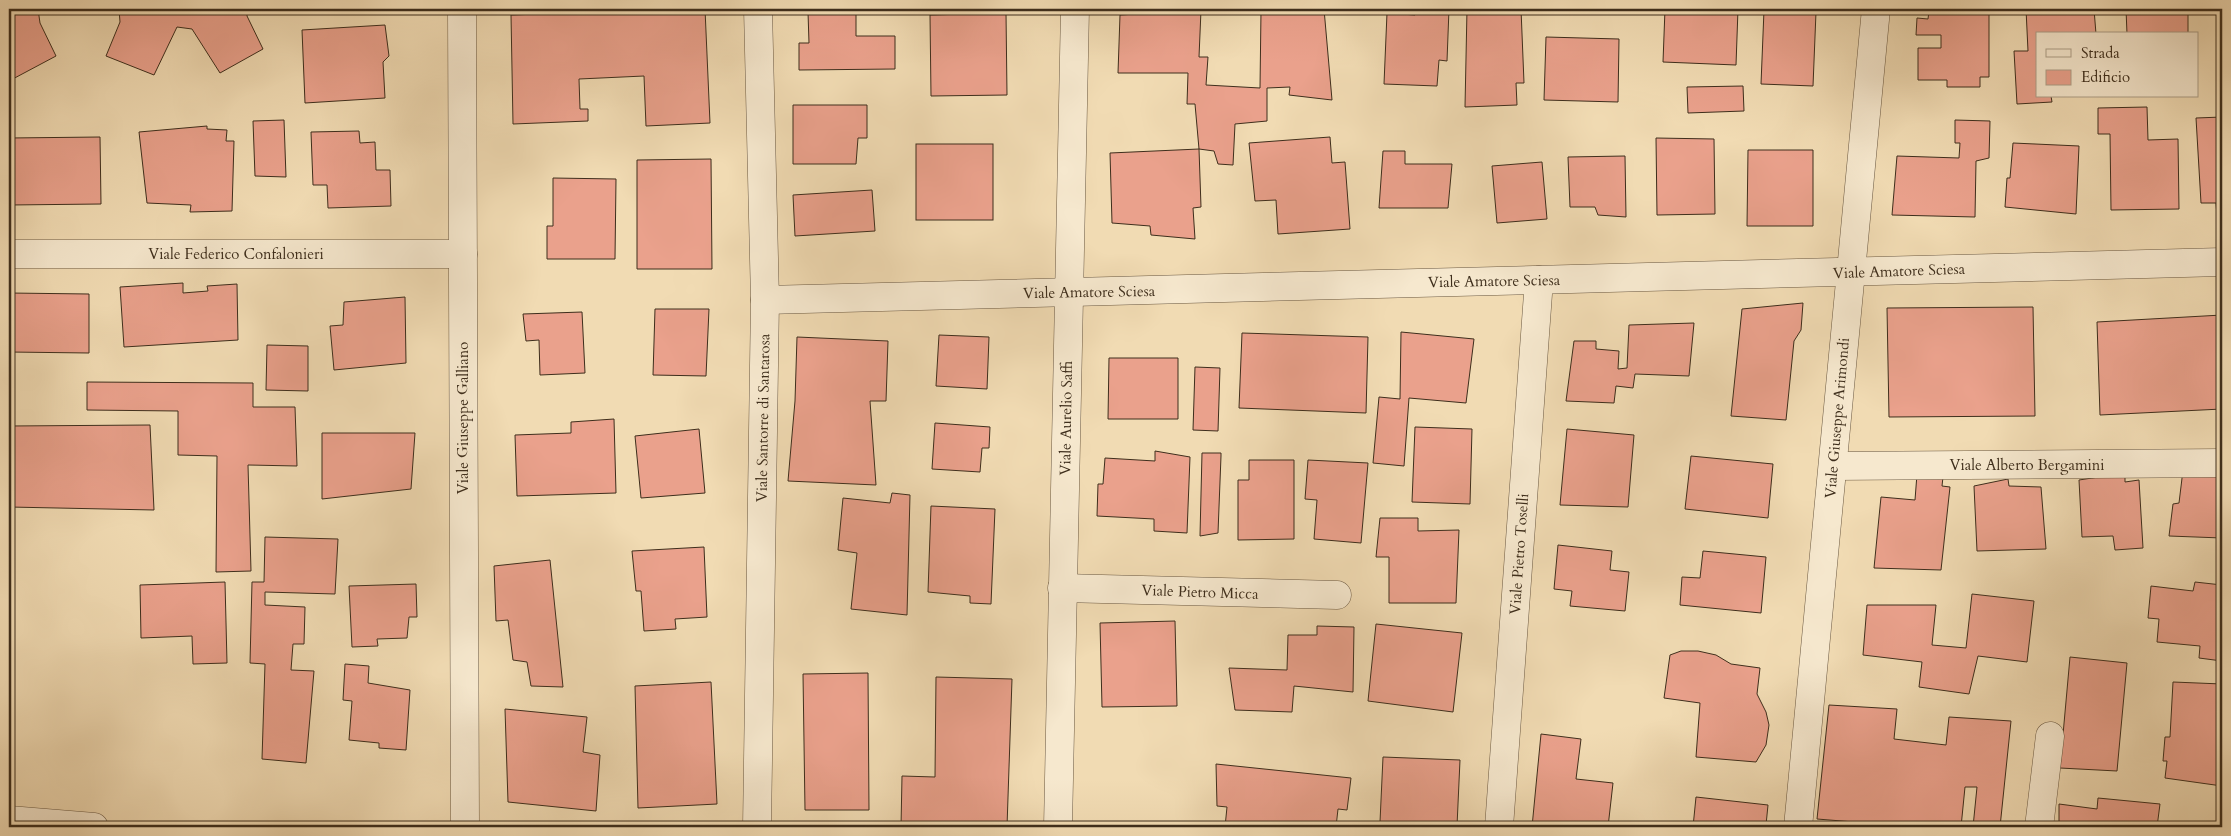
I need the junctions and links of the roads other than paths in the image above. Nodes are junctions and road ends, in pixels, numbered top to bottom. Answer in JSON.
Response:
{"nodes":[{"id":1,"x":462,"y":9,"type":"edge"},
{"id":2,"x":758,"y":9,"type":"edge"},
{"id":3,"x":1075,"y":9,"type":"edge"},
{"id":4,"x":1876,"y":9,"type":"edge"},
{"id":5,"x":9,"y":254,"type":"edge"},
{"id":6,"x":462,"y":254,"type":"junction"},
{"id":7,"x":2222,"y":262,"type":"edge"},
{"id":8,"x":1851,"y":272,"type":"junction"},
{"id":9,"x":1539,"y":280,"type":"junction"},
{"id":10,"x":1069,"y":292,"type":"junction"},
{"id":11,"x":765,"y":300,"type":"junction"},
{"id":12,"x":2222,"y":463,"type":"edge"},
{"id":13,"x":1833,"y":466,"type":"junction"},
{"id":14,"x":1062,"y":588,"type":"junction"},
{"id":15,"x":1338,"y":595,"type":"dead end"},
{"id":16,"x":2050,"y":736,"type":"dead end"},
{"id":17,"x":9,"y":820,"type":"edge"},
{"id":18,"x":94,"y":827,"type":"edge"},
{"id":19,"x":465,"y":827,"type":"edge"},
{"id":20,"x":757,"y":827,"type":"edge"},
{"id":21,"x":1058,"y":827,"type":"edge"},
{"id":22,"x":1499,"y":827,"type":"edge"},
{"id":23,"x":1798,"y":827,"type":"edge"},
{"id":24,"x":2039,"y":827,"type":"edge"}],
"edges":[{"from":1,"to":6,"type":"street","name":"Viale Giuseppe Galliano"},
{"from":2,"to":11,"type":"street","name":"Viale Santorre di Santarosa"},
{"from":3,"to":10,"type":"street","name":"Viale Aurelio Saffi"},
{"from":4,"to":8,"type":"street","name":"Viale Giuseppe Arimondi"},
{"from":5,"to":6,"type":"street","name":"Viale Federico Confalonieri"},
{"from":6,"to":19,"type":"street","name":"Viale Giuseppe Galliano"},
{"from":7,"to":8,"type":"street","name":"Viale Amatore Sciesa"},
{"from":8,"to":9,"type":"street","name":"Viale Amatore Sciesa"},
{"from":8,"to":13,"type":"street","name":"Viale Giuseppe Arimondi"},
{"from":9,"to":10,"type":"street","name":"Viale Amatore Sciesa"},
{"from":9,"to":22,"type":"street","name":"Viale Pietro Toselli"},
{"from":10,"to":11,"type":"street","name":"Viale Amatore Sciesa"},
{"from":10,"to":14,"type":"street","name":"Viale Aurelio Saffi"},
{"from":11,"to":20,"type":"street","name":"Viale Santorre di Santarosa"},
{"from":12,"to":13,"type":"street","name":"Viale Alberto Bergamini"},
{"from":13,"to":23,"type":"street","name":"Viale Giuseppe Arimondi"},
{"from":14,"to":15,"type":"street","name":"Viale Pietro Micca"},
{"from":14,"to":21,"type":"street","name":"Viale Aurelio Saffi"},
{"from":16,"to":24,"type":"street"},
{"from":17,"to":18,"type":"street"}]}
